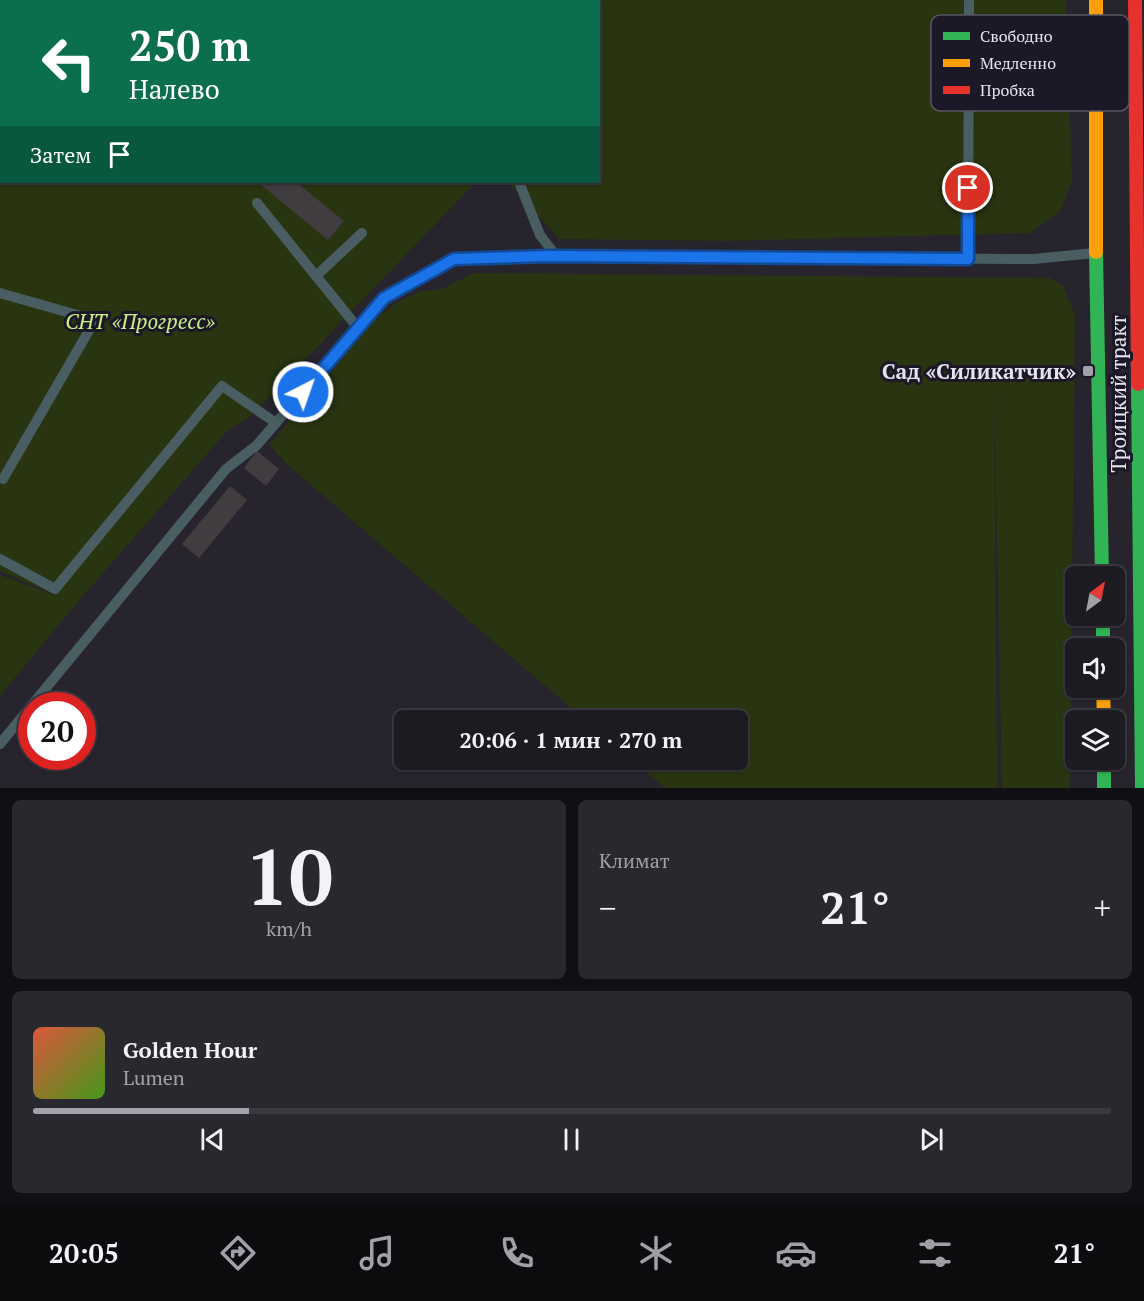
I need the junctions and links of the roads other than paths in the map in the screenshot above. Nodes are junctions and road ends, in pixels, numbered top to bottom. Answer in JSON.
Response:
{"nodes":[{"id":1,"x":969,"y":0,"type":"edge"},
{"id":2,"x":1135,"y":0,"type":"edge"},
{"id":3,"x":969,"y":15,"type":"edge"},
{"id":4,"x":969,"y":111,"type":"edge"},
{"id":5,"x":1096,"y":111,"type":"edge"},
{"id":6,"x":519,"y":183,"type":"edge"},
{"id":7,"x":257,"y":202,"type":"dead end"},
{"id":8,"x":362,"y":233,"type":"dead end"},
{"id":9,"x":1096,"y":252,"type":"junction"},
{"id":10,"x":557,"y":257,"type":"junction"},
{"id":11,"x":968,"y":259,"type":"junction"},
{"id":12,"x":316,"y":276,"type":"junction"},
{"id":13,"x":0,"y":293,"type":"edge"},
{"id":14,"x":358,"y":328,"type":"junction"},
{"id":15,"x":276,"y":423,"type":"junction"},
{"id":16,"x":3,"y":479,"type":"dead end"},
{"id":17,"x":1142,"y":512,"type":"edge"},
{"id":18,"x":0,"y":559,"type":"edge"},
{"id":19,"x":1102,"y":566,"type":"edge"},
{"id":20,"x":43,"y":692,"type":"edge"},
{"id":21,"x":18,"y":722,"type":"edge"},
{"id":22,"x":0,"y":744,"type":"edge"},
{"id":23,"x":1104,"y":770,"type":"edge"},
{"id":24,"x":1104,"y":788,"type":"edge"},
{"id":25,"x":1142,"y":788,"type":"edge"}],
"edges":[{"from":1,"to":3,"type":"lane"},
{"from":2,"to":17,"type":"main road","name":"Троицкий тракт"},
{"from":4,"to":11,"type":"lane"},
{"from":5,"to":9,"type":"main road","name":"Троицкий тракт"},
{"from":6,"to":10,"type":"lane"},
{"from":7,"to":12,"type":"lane"},
{"from":8,"to":12,"type":"lane"},
{"from":9,"to":11,"type":"lane"},
{"from":9,"to":19,"type":"main road","name":"Троицкий тракт"},
{"from":10,"to":11,"type":"lane"},
{"from":10,"to":14,"type":"lane"},
{"from":12,"to":14,"type":"lane"},
{"from":13,"to":16,"type":"lane"},
{"from":14,"to":15,"type":"lane"},
{"from":15,"to":18,"type":"lane"},
{"from":15,"to":20,"type":"lane"},
{"from":17,"to":25,"type":"main road","name":"Троицкий тракт"},
{"from":21,"to":22,"type":"lane"},
{"from":23,"to":24,"type":"main road"}]}
